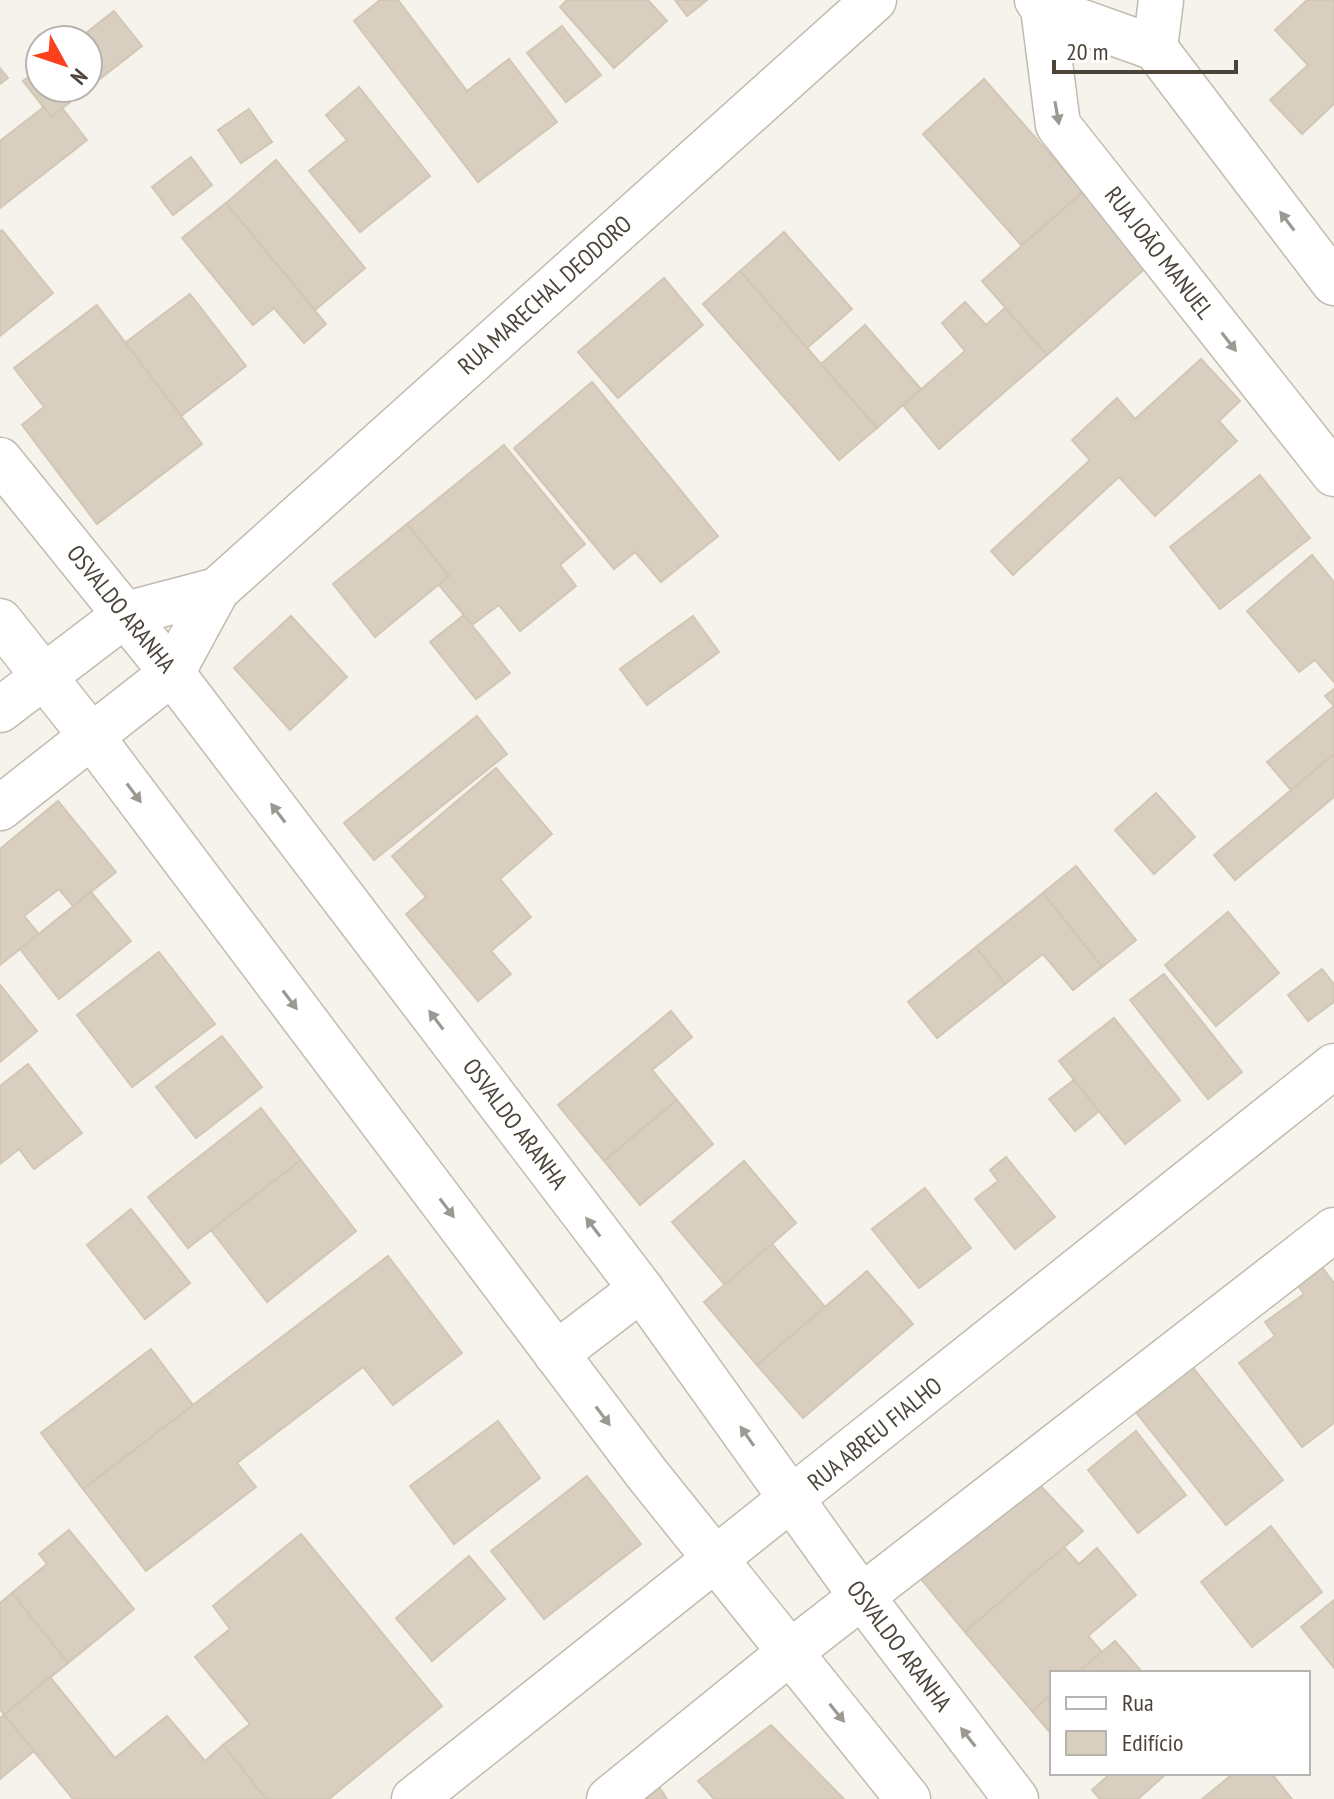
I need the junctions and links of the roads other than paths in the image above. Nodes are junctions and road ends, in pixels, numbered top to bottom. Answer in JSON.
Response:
{"nodes":[{"id":1,"x":874,"y":0,"type":"edge"},
{"id":2,"x":1161,"y":0,"type":"edge"},
{"id":3,"x":1040,"y":4,"type":"edge"},
{"id":4,"x":1155,"y":48,"type":"junction"},
{"id":5,"x":1334,"y":283,"type":"edge"},
{"id":6,"x":0,"y":460,"type":"edge"},
{"id":7,"x":1334,"y":474,"type":"edge"},
{"id":8,"x":217,"y":590,"type":"junction"},
{"id":9,"x":126,"y":614,"type":"junction"},
{"id":10,"x":0,"y":621,"type":"edge"},
{"id":11,"x":172,"y":673,"type":"junction"},
{"id":12,"x":45,"y":677,"type":"junction"},
{"id":13,"x":0,"y":710,"type":"edge"},
{"id":14,"x":92,"y":737,"type":"junction"},
{"id":15,"x":0,"y":808,"type":"edge"},
{"id":16,"x":1334,"y":1066,"type":"edge"},
{"id":17,"x":1334,"y":1230,"type":"edge"},
{"id":18,"x":641,"y":1289,"type":"junction"},
{"id":19,"x":556,"y":1354,"type":"junction"},
{"id":20,"x":800,"y":1510,"type":"junction"},
{"id":21,"x":722,"y":1566,"type":"junction"},
{"id":22,"x":857,"y":1590,"type":"junction"},
{"id":23,"x":783,"y":1644,"type":"junction"},
{"id":24,"x":414,"y":1799,"type":"edge"},
{"id":25,"x":609,"y":1799,"type":"edge"},
{"id":26,"x":908,"y":1799,"type":"edge"},
{"id":27,"x":1016,"y":1799,"type":"edge"}],
"edges":[{"from":1,"to":8,"type":"street","name":"RUA MARECHAL DEODORO"},
{"from":2,"to":4,"type":"street"},
{"from":3,"to":4,"type":"street","name":"RUA JOÃO MANUEL"},
{"from":3,"to":7,"type":"street","name":"RUA JOÃO MANUEL","one_way":true},
{"from":5,"to":4,"type":"street","one_way":true},
{"from":6,"to":9,"type":"street","name":"OSVALDO ARANHA"},
{"from":8,"to":9,"type":"street","name":"RUA MARECHAL DEODORO"},
{"from":8,"to":11,"type":"street","name":"RUA MARECHAL DEODORO"},
{"from":9,"to":11,"type":"street","name":"OSVALDO ARANHA"},
{"from":9,"to":12,"type":"street","name":"RUA MARECHAL DEODORO"},
{"from":10,"to":12,"type":"street"},
{"from":11,"to":14,"type":"street","name":"RUA MARECHAL DEODORO"},
{"from":18,"to":11,"type":"street","name":"OSVALDO ARANHA","one_way":true},
{"from":12,"to":13,"type":"street","name":"RUA MARECHAL DEODORO"},
{"from":12,"to":14,"type":"street"},
{"from":14,"to":15,"type":"street","name":"RUA MARECHAL DEODORO"},
{"from":14,"to":19,"type":"street","one_way":true},
{"from":16,"to":20,"type":"street","name":"RUA ABREU FIALHO"},
{"from":17,"to":22,"type":"street"},
{"from":18,"to":19,"type":"street"},
{"from":20,"to":18,"type":"street","name":"OSVALDO ARANHA","one_way":true},
{"from":19,"to":21,"type":"street","one_way":true},
{"from":20,"to":21,"type":"street","name":"RUA ABREU FIALHO"},
{"from":20,"to":22,"type":"street","name":"OSVALDO ARANHA"},
{"from":21,"to":23,"type":"street"},
{"from":21,"to":24,"type":"street","name":"RUA ABREU FIALHO"},
{"from":22,"to":23,"type":"street"},
{"from":27,"to":22,"type":"street","name":"OSVALDO ARANHA","one_way":true},
{"from":23,"to":25,"type":"street"},
{"from":23,"to":26,"type":"street","one_way":true}]}
